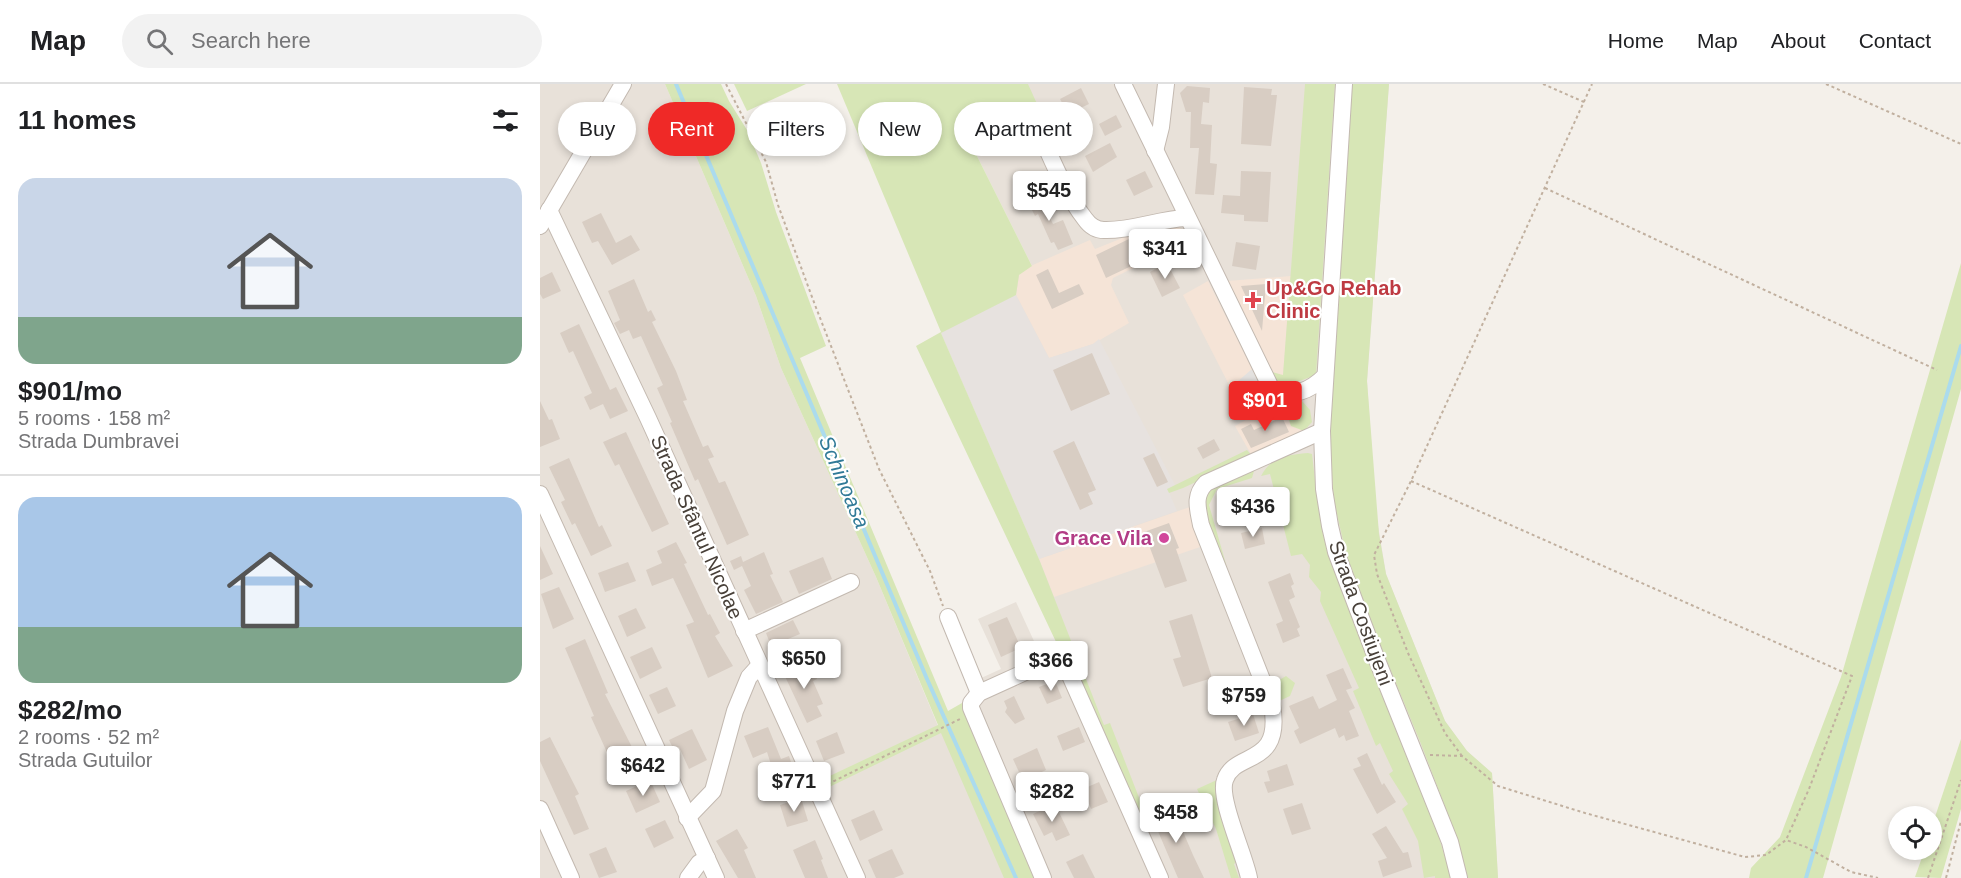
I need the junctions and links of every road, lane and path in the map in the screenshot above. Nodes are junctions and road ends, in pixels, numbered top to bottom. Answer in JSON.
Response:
{"nodes":[{"id":1,"x":623,"y":84,"type":"edge"},
{"id":2,"x":726,"y":84,"type":"edge"},
{"id":3,"x":1123,"y":84,"type":"edge"},
{"id":4,"x":1166,"y":84,"type":"edge"},
{"id":5,"x":1344,"y":84,"type":"edge"},
{"id":6,"x":1543,"y":84,"type":"edge"},
{"id":7,"x":1592,"y":84,"type":"edge"},
{"id":8,"x":1826,"y":84,"type":"edge"},
{"id":9,"x":1584,"y":102,"type":"junction"},
{"id":10,"x":1961,"y":144,"type":"edge"},
{"id":11,"x":1155,"y":151,"type":"junction"},
{"id":12,"x":1052,"y":156,"type":"edge"},
{"id":13,"x":1545,"y":188,"type":"junction"},
{"id":14,"x":549,"y":210,"type":"junction"},
{"id":15,"x":1186,"y":218,"type":"junction"},
{"id":16,"x":540,"y":226,"type":"edge"},
{"id":17,"x":1937,"y":370,"type":"dead end"},
{"id":18,"x":1325,"y":376,"type":"junction"},
{"id":19,"x":1322,"y":431,"type":"junction"},
{"id":20,"x":1411,"y":481,"type":"junction"},
{"id":21,"x":540,"y":494,"type":"edge"},
{"id":22,"x":851,"y":582,"type":"dead end"},
{"id":23,"x":948,"y":616,"type":"joint"},
{"id":24,"x":744,"y":631,"type":"junction"},
{"id":25,"x":759,"y":666,"type":"junction"},
{"id":26,"x":979,"y":693,"type":"junction"},
{"id":27,"x":955,"y":723,"type":"dead end"},
{"id":28,"x":1415,"y":754,"type":"junction"},
{"id":29,"x":1462,"y":756,"type":"junction"},
{"id":30,"x":1961,"y":780,"type":"edge"},
{"id":31,"x":818,"y":790,"type":"junction"},
{"id":32,"x":540,"y":809,"type":"edge"},
{"id":33,"x":687,"y":818,"type":"junction"},
{"id":34,"x":1961,"y":821,"type":"edge"},
{"id":35,"x":1786,"y":840,"type":"junction"},
{"id":36,"x":707,"y":858,"type":"junction"},
{"id":37,"x":571,"y":878,"type":"edge"},
{"id":38,"x":688,"y":878,"type":"edge"},
{"id":39,"x":716,"y":878,"type":"edge"},
{"id":40,"x":857,"y":878,"type":"edge"},
{"id":41,"x":1043,"y":878,"type":"edge"},
{"id":42,"x":1160,"y":878,"type":"edge"},
{"id":43,"x":1249,"y":878,"type":"edge"},
{"id":44,"x":1459,"y":878,"type":"edge"},
{"id":45,"x":1878,"y":878,"type":"edge"},
{"id":46,"x":1928,"y":878,"type":"edge"},
{"id":47,"x":1946,"y":878,"type":"edge"}],
"edges":[{"from":1,"to":14,"type":"street"},
{"from":2,"to":23,"type":"path"},
{"from":3,"to":11,"type":"street"},
{"from":4,"to":11,"type":"street"},
{"from":5,"to":18,"type":"street","name":"Strada Costiujeni"},
{"from":6,"to":9,"type":"path"},
{"from":7,"to":9,"type":"path"},
{"from":8,"to":10,"type":"path"},
{"from":9,"to":13,"type":"path"},
{"from":11,"to":15,"type":"street"},
{"from":12,"to":15,"type":"street"},
{"from":13,"to":17,"type":"path"},
{"from":13,"to":20,"type":"path"},
{"from":14,"to":16,"type":"street"},
{"from":14,"to":24,"type":"street","name":"Strada Sfântul Nicolae"},
{"from":15,"to":18,"type":"street"},
{"from":18,"to":19,"type":"street","name":"Strada Costiujeni"},
{"from":19,"to":28,"type":"street","name":"Strada Costiujeni"},
{"from":19,"to":43,"type":"street"},
{"from":20,"to":29,"type":"path"},
{"from":20,"to":35,"type":"path"},
{"from":21,"to":33,"type":"street"},
{"from":22,"to":24,"type":"street"},
{"from":23,"to":26,"type":"street"},
{"from":24,"to":25,"type":"street","name":"Strada Sfântul Nicolae"},
{"from":25,"to":31,"type":"street","name":"Strada Sfântul Nicolae"},
{"from":25,"to":33,"type":"street"},
{"from":26,"to":41,"type":"street"},
{"from":26,"to":42,"type":"street"},
{"from":27,"to":31,"type":"path"},
{"from":28,"to":29,"type":"path"},
{"from":28,"to":44,"type":"street","name":"Strada Costiujeni"},
{"from":29,"to":35,"type":"path"},
{"from":30,"to":46,"type":"path"},
{"from":31,"to":40,"type":"street","name":"Strada Sfântul Nicolae"},
{"from":32,"to":37,"type":"street"},
{"from":33,"to":36,"type":"street"},
{"from":34,"to":47,"type":"path"},
{"from":35,"to":45,"type":"path"},
{"from":36,"to":38,"type":"street"},
{"from":36,"to":39,"type":"street"}]}
